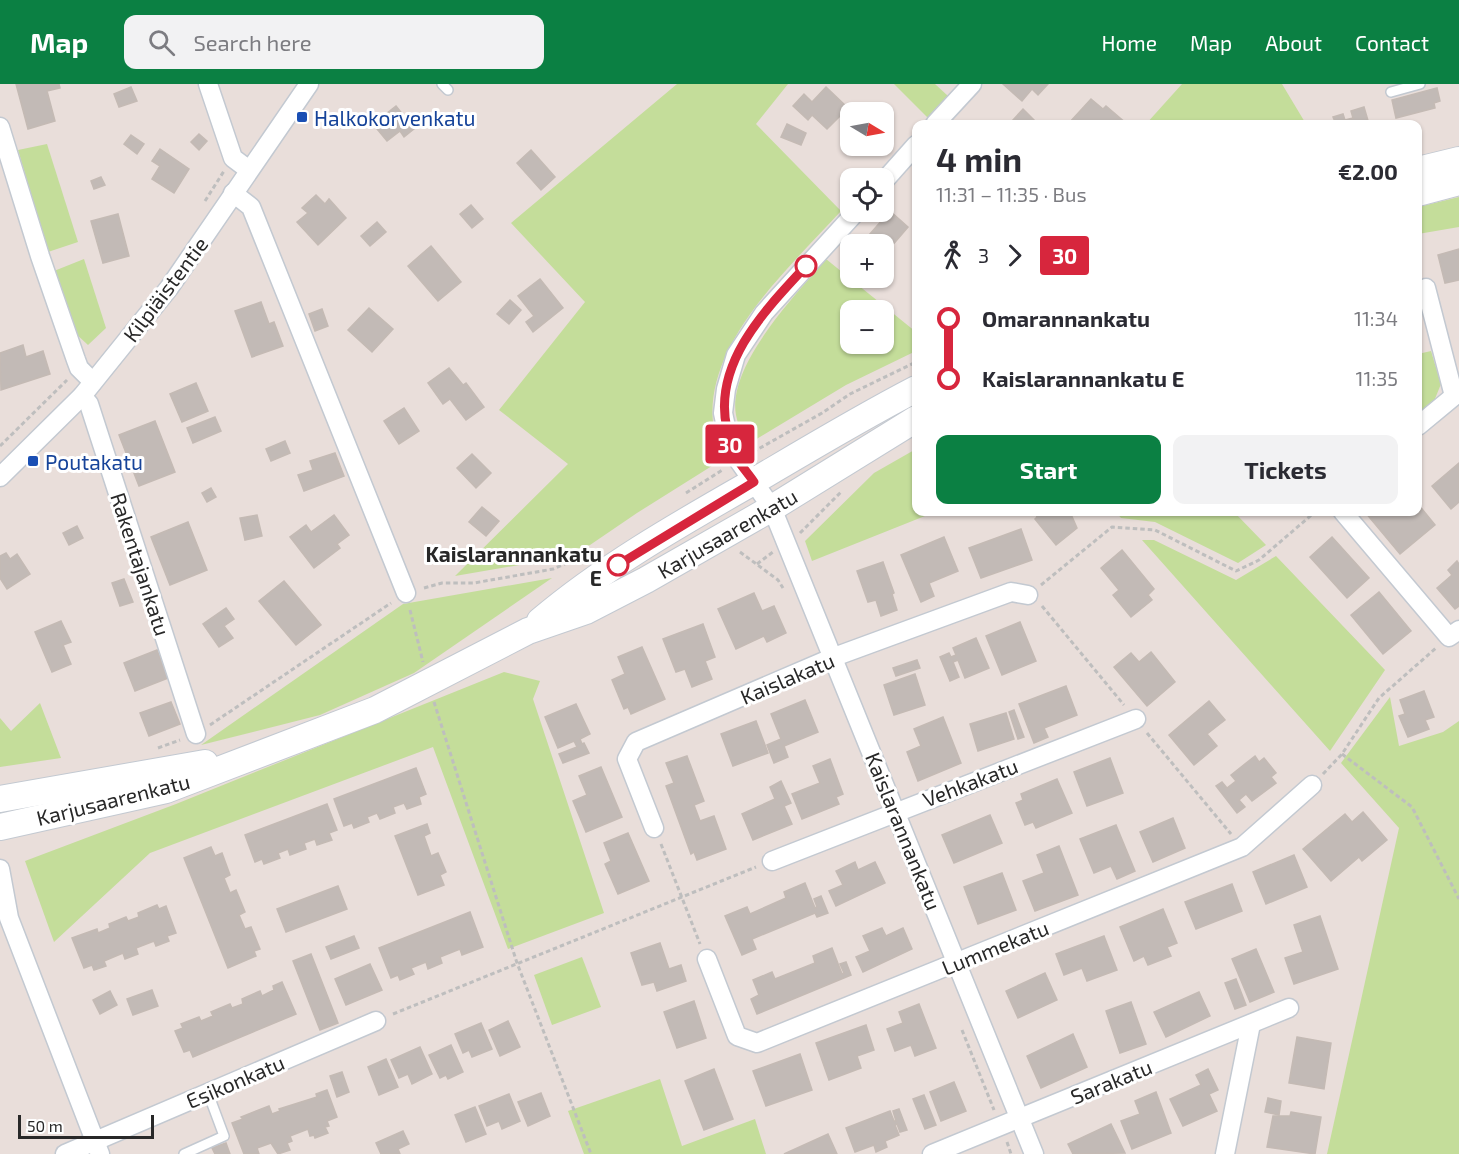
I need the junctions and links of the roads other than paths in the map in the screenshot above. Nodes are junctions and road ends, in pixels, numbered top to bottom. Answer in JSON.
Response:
{"nodes":[{"id":1,"x":208,"y":84,"type":"edge"},
{"id":2,"x":309,"y":84,"type":"edge"},
{"id":3,"x":972,"y":84,"type":"edge"},
{"id":4,"x":1420,"y":84,"type":"edge"},
{"id":5,"x":1391,"y":92,"type":"dead end"},
{"id":6,"x":939,"y":120,"type":"edge"},
{"id":7,"x":0,"y":127,"type":"edge"},
{"id":8,"x":912,"y":150,"type":"edge"},
{"id":9,"x":1459,"y":160,"type":"edge"},
{"id":10,"x":1422,"y":169,"type":"edge"},
{"id":11,"x":249,"y":170,"type":"junction"},
{"id":12,"x":894,"y":170,"type":"edge"},
{"id":13,"x":1459,"y":182,"type":"edge"},
{"id":14,"x":1422,"y":192,"type":"edge"},
{"id":15,"x":233,"y":193,"type":"junction"},
{"id":16,"x":847,"y":222,"type":"edge"},
{"id":17,"x":1426,"y":288,"type":"dead end"},
{"id":18,"x":93,"y":382,"type":"junction"},
{"id":19,"x":912,"y":391,"type":"edge"},
{"id":20,"x":1456,"y":394,"type":"edge"},
{"id":21,"x":82,"y":396,"type":"junction"},
{"id":22,"x":912,"y":421,"type":"edge"},
{"id":23,"x":1422,"y":423,"type":"edge"},
{"id":24,"x":0,"y":477,"type":"edge"},
{"id":25,"x":754,"y":482,"type":"junction"},
{"id":26,"x":772,"y":508,"type":"junction"},
{"id":27,"x":1347,"y":516,"type":"edge"},
{"id":28,"x":406,"y":592,"type":"road end"},
{"id":29,"x":1028,"y":595,"type":"road end"},
{"id":30,"x":528,"y":631,"type":"junction"},
{"id":31,"x":1454,"y":634,"type":"edge"},
{"id":32,"x":834,"y":657,"type":"junction"},
{"id":33,"x":1136,"y":719,"type":"dead end"},
{"id":34,"x":196,"y":734,"type":"road end"},
{"id":35,"x":259,"y":754,"type":"junction"},
{"id":36,"x":1312,"y":785,"type":"road end"},
{"id":37,"x":0,"y":799,"type":"edge"},
{"id":38,"x":896,"y":811,"type":"junction"},
{"id":39,"x":0,"y":827,"type":"edge"},
{"id":40,"x":654,"y":828,"type":"road end"},
{"id":41,"x":772,"y":861,"type":"road end"},
{"id":42,"x":0,"y":869,"type":"edge"},
{"id":43,"x":707,"y":959,"type":"road end"},
{"id":44,"x":957,"y":962,"type":"junction"},
{"id":45,"x":1289,"y":1008,"type":"dead end"},
{"id":46,"x":376,"y":1021,"type":"road end"},
{"id":47,"x":1251,"y":1024,"type":"junction"},
{"id":48,"x":208,"y":1093,"type":"junction"},
{"id":49,"x":1020,"y":1118,"type":"junction"},
{"id":50,"x":97,"y":1148,"type":"edge"},
{"id":51,"x":65,"y":1154,"type":"edge"},
{"id":52,"x":184,"y":1154,"type":"edge"},
{"id":53,"x":932,"y":1154,"type":"edge"},
{"id":54,"x":1034,"y":1154,"type":"edge"},
{"id":55,"x":1225,"y":1154,"type":"edge"}],
"edges":[{"from":1,"to":11,"type":"street"},
{"from":2,"to":11,"type":"street","name":"Kilpiäistentie"},
{"from":3,"to":6,"type":"street"},
{"from":4,"to":5,"type":"lane"},
{"from":7,"to":18,"type":"street"},
{"from":8,"to":12,"type":"street"},
{"from":9,"to":10,"type":"street"},
{"from":11,"to":15,"type":"street","name":"Kilpiäistentie"},
{"from":13,"to":14,"type":"street"},
{"from":15,"to":18,"type":"street","name":"Kilpiäistentie"},
{"from":15,"to":28,"type":"street"},
{"from":16,"to":25,"type":"street","name":"Kaislarannankatu"},
{"from":17,"to":20,"type":"street"},
{"from":18,"to":21,"type":"street","name":"Kilpiäistentie"},
{"from":19,"to":25,"type":"street","name":"Karjusaarenkatu"},
{"from":20,"to":23,"type":"street"},
{"from":21,"to":24,"type":"street","name":"Kilpiäistentie"},
{"from":21,"to":34,"type":"street","name":"Rakentajankatu"},
{"from":22,"to":26,"type":"street","name":"Karjusaarenkatu"},
{"from":25,"to":26,"type":"street","name":"Kaislarannankatu"},
{"from":25,"to":30,"type":"street","name":"Karjusaarenkatu"},
{"from":26,"to":30,"type":"street","name":"Karjusaarenkatu"},
{"from":26,"to":32,"type":"street","name":"Kaislarannankatu"},
{"from":27,"to":31,"type":"street"},
{"from":29,"to":32,"type":"street","name":"Kaislakatu"},
{"from":30,"to":35,"type":"street","name":"Karjusaarenkatu"},
{"from":32,"to":38,"type":"street","name":"Kaislarannankatu"},
{"from":32,"to":40,"type":"street","name":"Kaislakatu"},
{"from":33,"to":38,"type":"street","name":"Vehkakatu"},
{"from":35,"to":37,"type":"street","name":"Karjusaarenkatu"},
{"from":35,"to":39,"type":"street","name":"Karjusaarenkatu"},
{"from":36,"to":44,"type":"street","name":"Lummekatu"},
{"from":38,"to":41,"type":"street","name":"Vehkakatu"},
{"from":38,"to":44,"type":"street","name":"Kaislarannankatu"},
{"from":42,"to":50,"type":"street"},
{"from":43,"to":44,"type":"street","name":"Lummekatu"},
{"from":44,"to":49,"type":"street","name":"Kaislarannankatu"},
{"from":45,"to":47,"type":"street","name":"Sarakatu"},
{"from":46,"to":48,"type":"street","name":"Esikonkatu"},
{"from":47,"to":49,"type":"street","name":"Sarakatu"},
{"from":47,"to":55,"type":"street"},
{"from":48,"to":50,"type":"street","name":"Esikonkatu"},
{"from":48,"to":52,"type":"lane"},
{"from":49,"to":53,"type":"street","name":"Sarakatu"},
{"from":49,"to":54,"type":"street","name":"Kaislarannankatu"},
{"from":50,"to":51,"type":"street","name":"Esikonkatu"}]}
